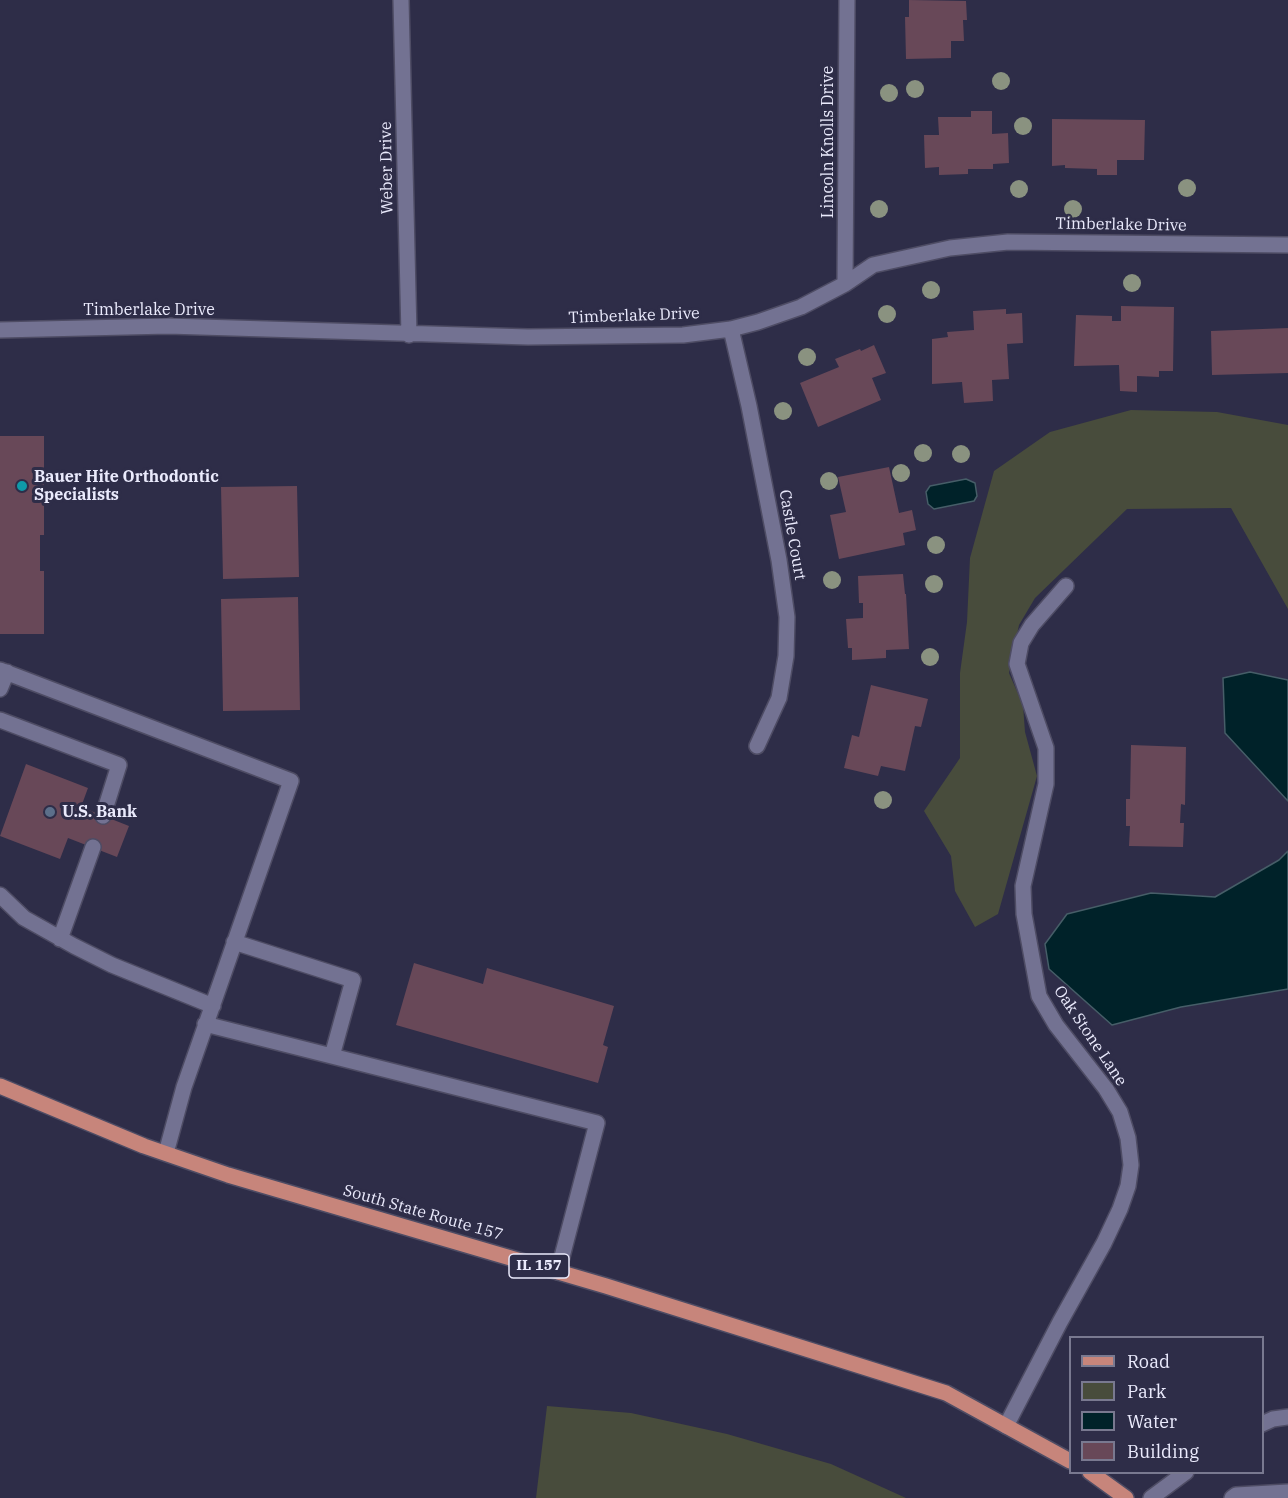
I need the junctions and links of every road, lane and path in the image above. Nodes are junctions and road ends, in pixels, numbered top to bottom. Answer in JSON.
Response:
{"nodes":[{"id":1,"x":401,"y":0,"type":"edge"},
{"id":2,"x":847,"y":0,"type":"edge"},
{"id":3,"x":1288,"y":245,"type":"edge"},
{"id":4,"x":845,"y":284,"type":"junction"},
{"id":5,"x":731,"y":329,"type":"junction"},
{"id":6,"x":0,"y":330,"type":"edge"},
{"id":7,"x":409,"y":335,"type":"junction"},
{"id":8,"x":1066,"y":586,"type":"dead end"},
{"id":9,"x":3,"y":671,"type":"edge"},
{"id":10,"x":0,"y":689,"type":"edge"},
{"id":11,"x":0,"y":720,"type":"edge"},
{"id":12,"x":757,"y":746,"type":"dead end"},
{"id":13,"x":103,"y":816,"type":"dead end"},
{"id":14,"x":93,"y":847,"type":"dead end"},
{"id":15,"x":0,"y":895,"type":"edge"},
{"id":16,"x":60,"y":939,"type":"junction"},
{"id":17,"x":234,"y":942,"type":"junction"},
{"id":18,"x":213,"y":1006,"type":"junction"},
{"id":19,"x":206,"y":1024,"type":"junction"},
{"id":20,"x":332,"y":1056,"type":"junction"},
{"id":21,"x":0,"y":1086,"type":"edge"},
{"id":22,"x":166,"y":1153,"type":"junction"},
{"id":23,"x":558,"y":1272,"type":"junction"},
{"id":24,"x":1288,"y":1417,"type":"edge"},
{"id":25,"x":1264,"y":1424,"type":"edge"},
{"id":26,"x":1006,"y":1426,"type":"junction"},
{"id":27,"x":1069,"y":1460,"type":"edge"},
{"id":28,"x":1091,"y":1474,"type":"edge"},
{"id":29,"x":1185,"y":1474,"type":"edge"},
{"id":30,"x":1288,"y":1492,"type":"edge"},
{"id":31,"x":1126,"y":1498,"type":"edge"},
{"id":32,"x":1151,"y":1498,"type":"edge"},
{"id":33,"x":1232,"y":1498,"type":"edge"}],
"edges":[{"from":1,"to":7,"type":"street","name":"Weber Drive"},
{"from":2,"to":4,"type":"street","name":"Lincoln Knolls Drive"},
{"from":3,"to":4,"type":"street","name":"Timberlake Drive"},
{"from":4,"to":5,"type":"street","name":"Timberlake Drive"},
{"from":5,"to":7,"type":"street","name":"Timberlake Drive"},
{"from":5,"to":12,"type":"street","name":"Castle Court"},
{"from":6,"to":7,"type":"street","name":"Timberlake Drive"},
{"from":8,"to":26,"type":"street","name":"Oak Stone Lane"},
{"from":9,"to":10,"type":"street"},
{"from":9,"to":17,"type":"street"},
{"from":11,"to":13,"type":"street"},
{"from":14,"to":16,"type":"street"},
{"from":15,"to":16,"type":"street"},
{"from":16,"to":18,"type":"street"},
{"from":17,"to":18,"type":"street"},
{"from":17,"to":20,"type":"street"},
{"from":18,"to":19,"type":"street"},
{"from":19,"to":20,"type":"street"},
{"from":19,"to":22,"type":"street"},
{"from":20,"to":23,"type":"street"},
{"from":21,"to":22,"type":"main road","name":"South State Route 157","number":"IL 157"},
{"from":22,"to":23,"type":"main road","name":"South State Route 157","number":"IL 157"},
{"from":23,"to":26,"type":"main road","name":"South State Route 157","number":"IL 157"},
{"from":24,"to":25,"type":"street"},
{"from":26,"to":27,"type":"main road","name":"South State Route 157","number":"IL 157"},
{"from":28,"to":31,"type":"main road"},
{"from":29,"to":32,"type":"street"},
{"from":30,"to":33,"type":"street"}]}
